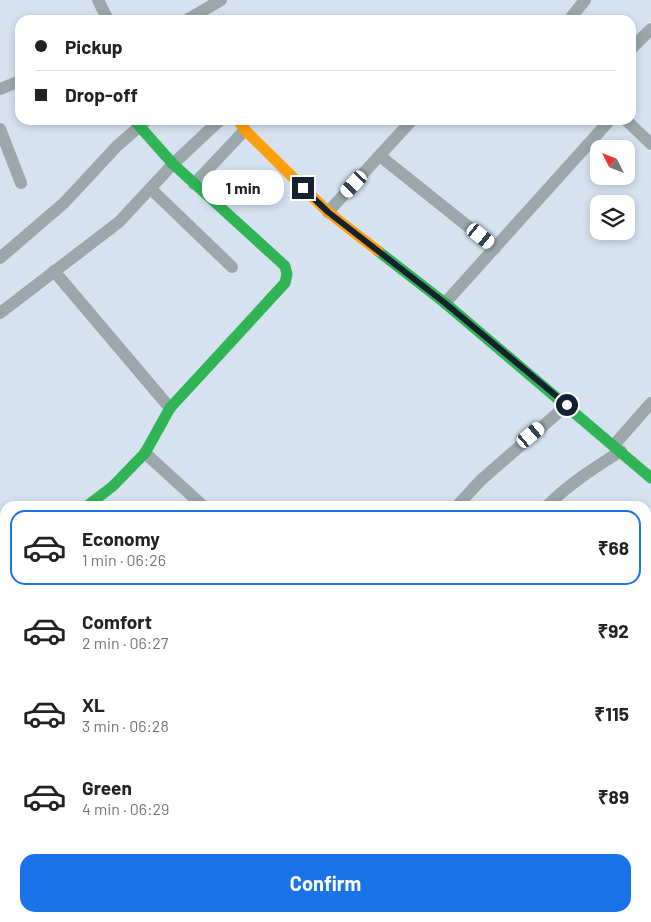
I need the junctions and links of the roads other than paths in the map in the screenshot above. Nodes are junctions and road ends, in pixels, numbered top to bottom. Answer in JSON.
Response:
{"nodes":[{"id":1,"x":98,"y":0,"type":"edge"},
{"id":2,"x":221,"y":0,"type":"edge"},
{"id":3,"x":585,"y":0,"type":"edge"},
{"id":4,"x":106,"y":15,"type":"edge"},
{"id":5,"x":196,"y":15,"type":"edge"},
{"id":6,"x":574,"y":15,"type":"edge"},
{"id":7,"x":651,"y":29,"type":"edge"},
{"id":8,"x":636,"y":44,"type":"edge"},
{"id":9,"x":15,"y":83,"type":"edge"},
{"id":10,"x":0,"y":89,"type":"edge"},
{"id":11,"x":137,"y":125,"type":"edge"},
{"id":12,"x":142,"y":125,"type":"edge"},
{"id":13,"x":215,"y":125,"type":"edge"},
{"id":14,"x":242,"y":125,"type":"edge"},
{"id":15,"x":407,"y":125,"type":"edge"},
{"id":16,"x":606,"y":125,"type":"edge"},
{"id":17,"x":631,"y":125,"type":"edge"},
{"id":18,"x":0,"y":129,"type":"edge"},
{"id":19,"x":651,"y":144,"type":"edge"},
{"id":20,"x":380,"y":156,"type":"junction"},
{"id":21,"x":173,"y":164,"type":"junction"},
{"id":22,"x":21,"y":183,"type":"dead end"},
{"id":23,"x":194,"y":184,"type":"junction"},
{"id":24,"x":151,"y":189,"type":"junction"},
{"id":25,"x":328,"y":212,"type":"junction"},
{"id":26,"x":495,"y":248,"type":"junction"},
{"id":27,"x":0,"y":258,"type":"edge"},
{"id":28,"x":232,"y":267,"type":"dead end"},
{"id":29,"x":54,"y":271,"type":"junction"},
{"id":30,"x":445,"y":303,"type":"junction"},
{"id":31,"x":0,"y":313,"type":"edge"},
{"id":32,"x":651,"y":403,"type":"edge"},
{"id":33,"x":567,"y":405,"type":"junction"},
{"id":34,"x":170,"y":408,"type":"junction"},
{"id":35,"x":617,"y":448,"type":"junction"},
{"id":36,"x":145,"y":453,"type":"junction"},
{"id":37,"x":651,"y":478,"type":"edge"},
{"id":38,"x":94,"y":501,"type":"edge"},
{"id":39,"x":198,"y":501,"type":"edge"},
{"id":40,"x":461,"y":501,"type":"edge"},
{"id":41,"x":552,"y":501,"type":"edge"}],
"edges":[{"from":1,"to":4,"type":"street"},
{"from":2,"to":5,"type":"street"},
{"from":3,"to":6,"type":"street"},
{"from":7,"to":8,"type":"street"},
{"from":9,"to":10,"type":"street"},
{"from":11,"to":27,"type":"street"},
{"from":12,"to":21,"type":"street"},
{"from":13,"to":21,"type":"street"},
{"from":14,"to":23,"type":"street"},
{"from":14,"to":25,"type":"street"},
{"from":15,"to":20,"type":"street"},
{"from":16,"to":26,"type":"street"},
{"from":17,"to":19,"type":"street"},
{"from":18,"to":22,"type":"street"},
{"from":20,"to":25,"type":"street"},
{"from":20,"to":26,"type":"street"},
{"from":21,"to":23,"type":"street"},
{"from":21,"to":24,"type":"street"},
{"from":23,"to":34,"type":"street"},
{"from":24,"to":28,"type":"street"},
{"from":24,"to":29,"type":"street"},
{"from":25,"to":30,"type":"street"},
{"from":26,"to":30,"type":"street"},
{"from":29,"to":31,"type":"street"},
{"from":29,"to":34,"type":"street"},
{"from":30,"to":33,"type":"street"},
{"from":32,"to":35,"type":"street"},
{"from":33,"to":35,"type":"street"},
{"from":33,"to":40,"type":"street"},
{"from":34,"to":36,"type":"street"},
{"from":35,"to":37,"type":"street"},
{"from":35,"to":41,"type":"street"},
{"from":36,"to":38,"type":"street"},
{"from":36,"to":39,"type":"street"}]}
